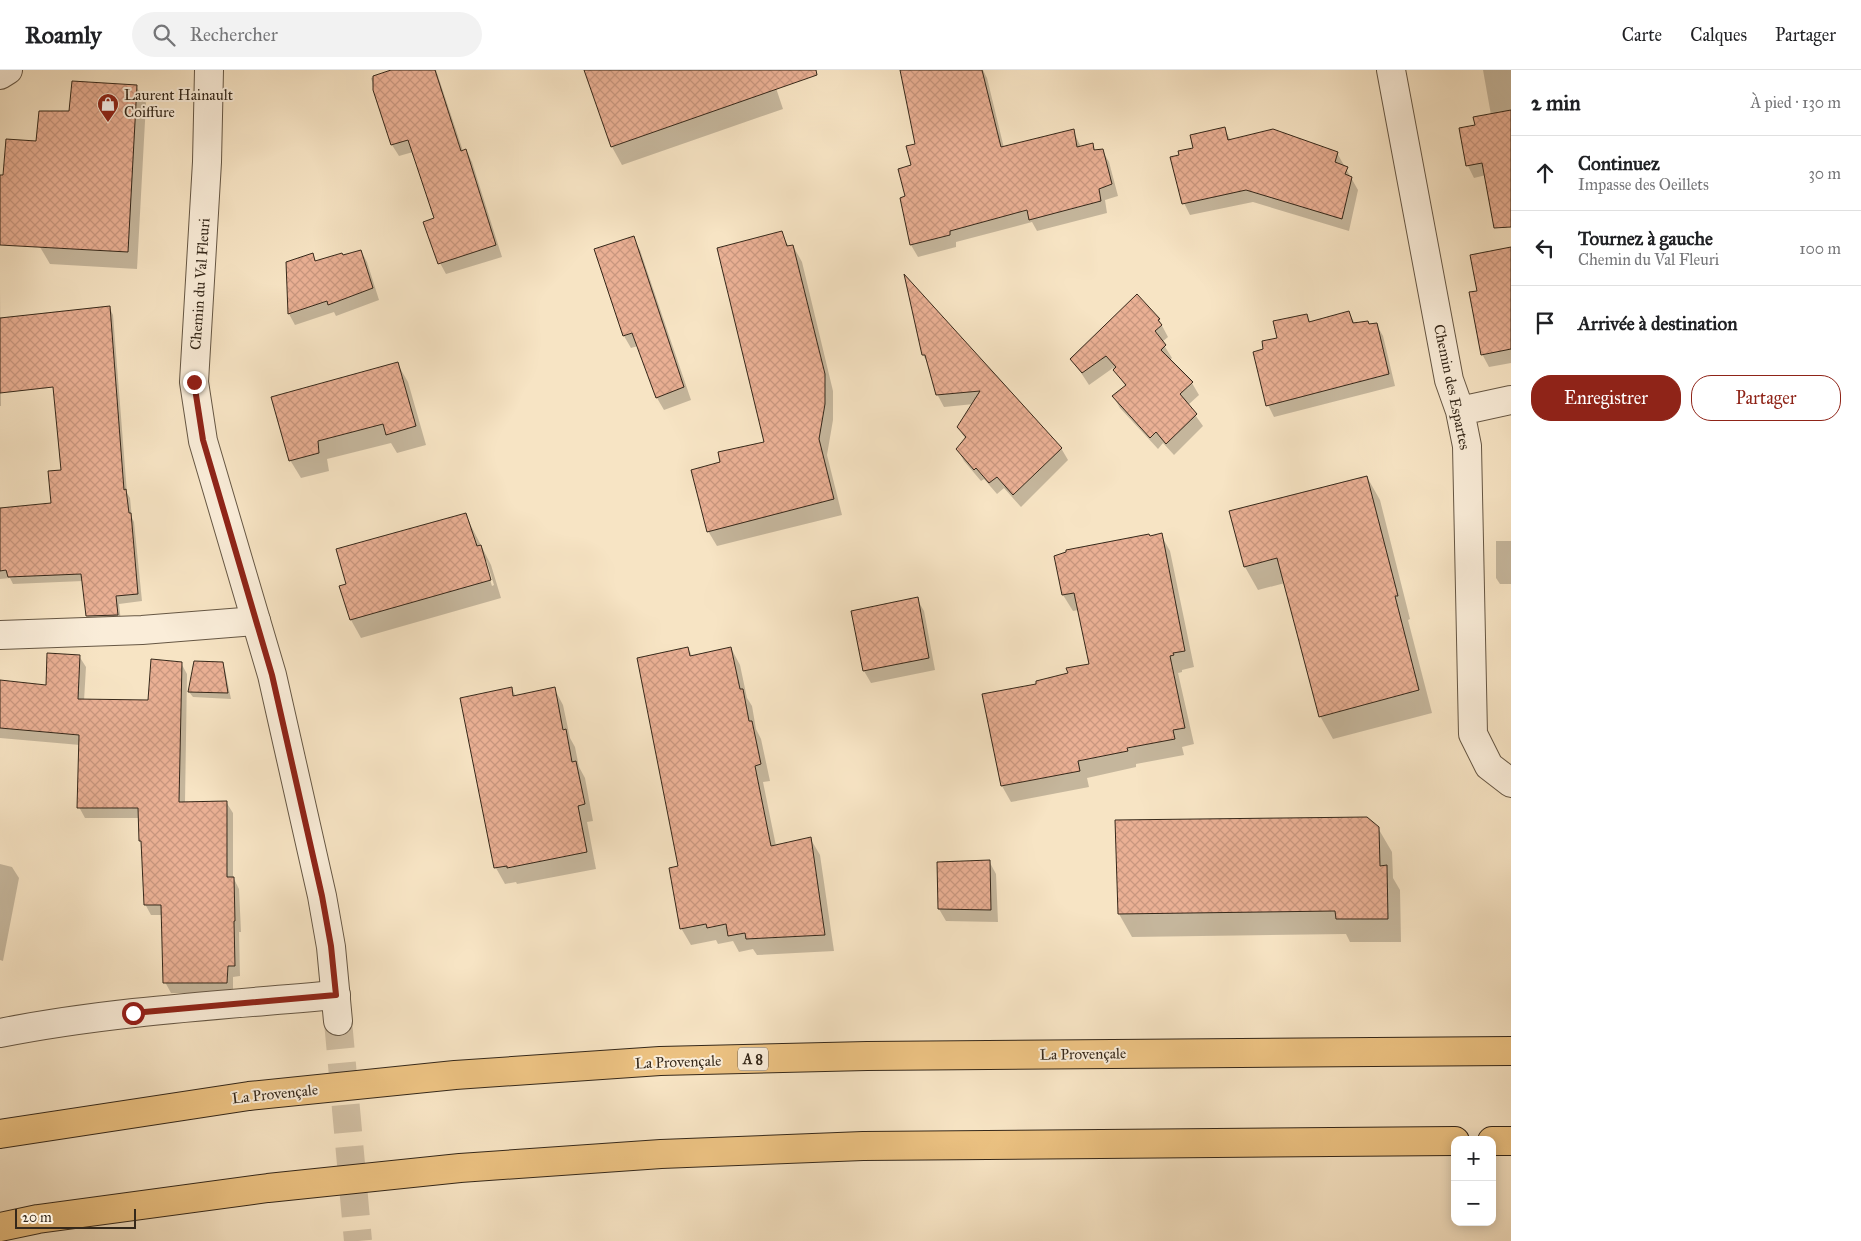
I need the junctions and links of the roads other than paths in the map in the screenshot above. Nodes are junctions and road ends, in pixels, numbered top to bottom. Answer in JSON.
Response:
{"nodes":[{"id":1,"x":8,"y":70,"type":"edge"},
{"id":2,"x":209,"y":70,"type":"edge"},
{"id":3,"x":1391,"y":70,"type":"edge"},
{"id":4,"x":0,"y":75,"type":"edge"},
{"id":5,"x":1511,"y":400,"type":"edge"},
{"id":6,"x":1460,"y":411,"type":"junction"},
{"id":7,"x":256,"y":622,"type":"junction"},
{"id":8,"x":0,"y":635,"type":"edge"},
{"id":9,"x":1511,"y":783,"type":"edge"},
{"id":10,"x":0,"y":1033,"type":"edge"},
{"id":11,"x":1511,"y":1051,"type":"edge"},
{"id":12,"x":0,"y":1134,"type":"edge"},
{"id":13,"x":1451,"y":1141,"type":"edge"},
{"id":14,"x":1496,"y":1141,"type":"edge"},
{"id":15,"x":1511,"y":1141,"type":"edge"},
{"id":16,"x":0,"y":1227,"type":"edge"}],
"edges":[{"from":1,"to":4,"type":"street"},
{"from":2,"to":7,"type":"street","name":"Chemin du Val Fleuri"},
{"from":3,"to":6,"type":"street","name":"Chemin des Espartes"},
{"from":5,"to":6,"type":"street"},
{"from":6,"to":9,"type":"street","name":"Chemin des Espartes"},
{"from":7,"to":8,"type":"street"},
{"from":7,"to":10,"type":"street","name":"Chemin du Val Fleuri"},
{"from":11,"to":12,"type":"highway","name":"La Provençale","number":"A 8"},
{"from":13,"to":16,"type":"highway"},
{"from":14,"to":15,"type":"highway"}]}
